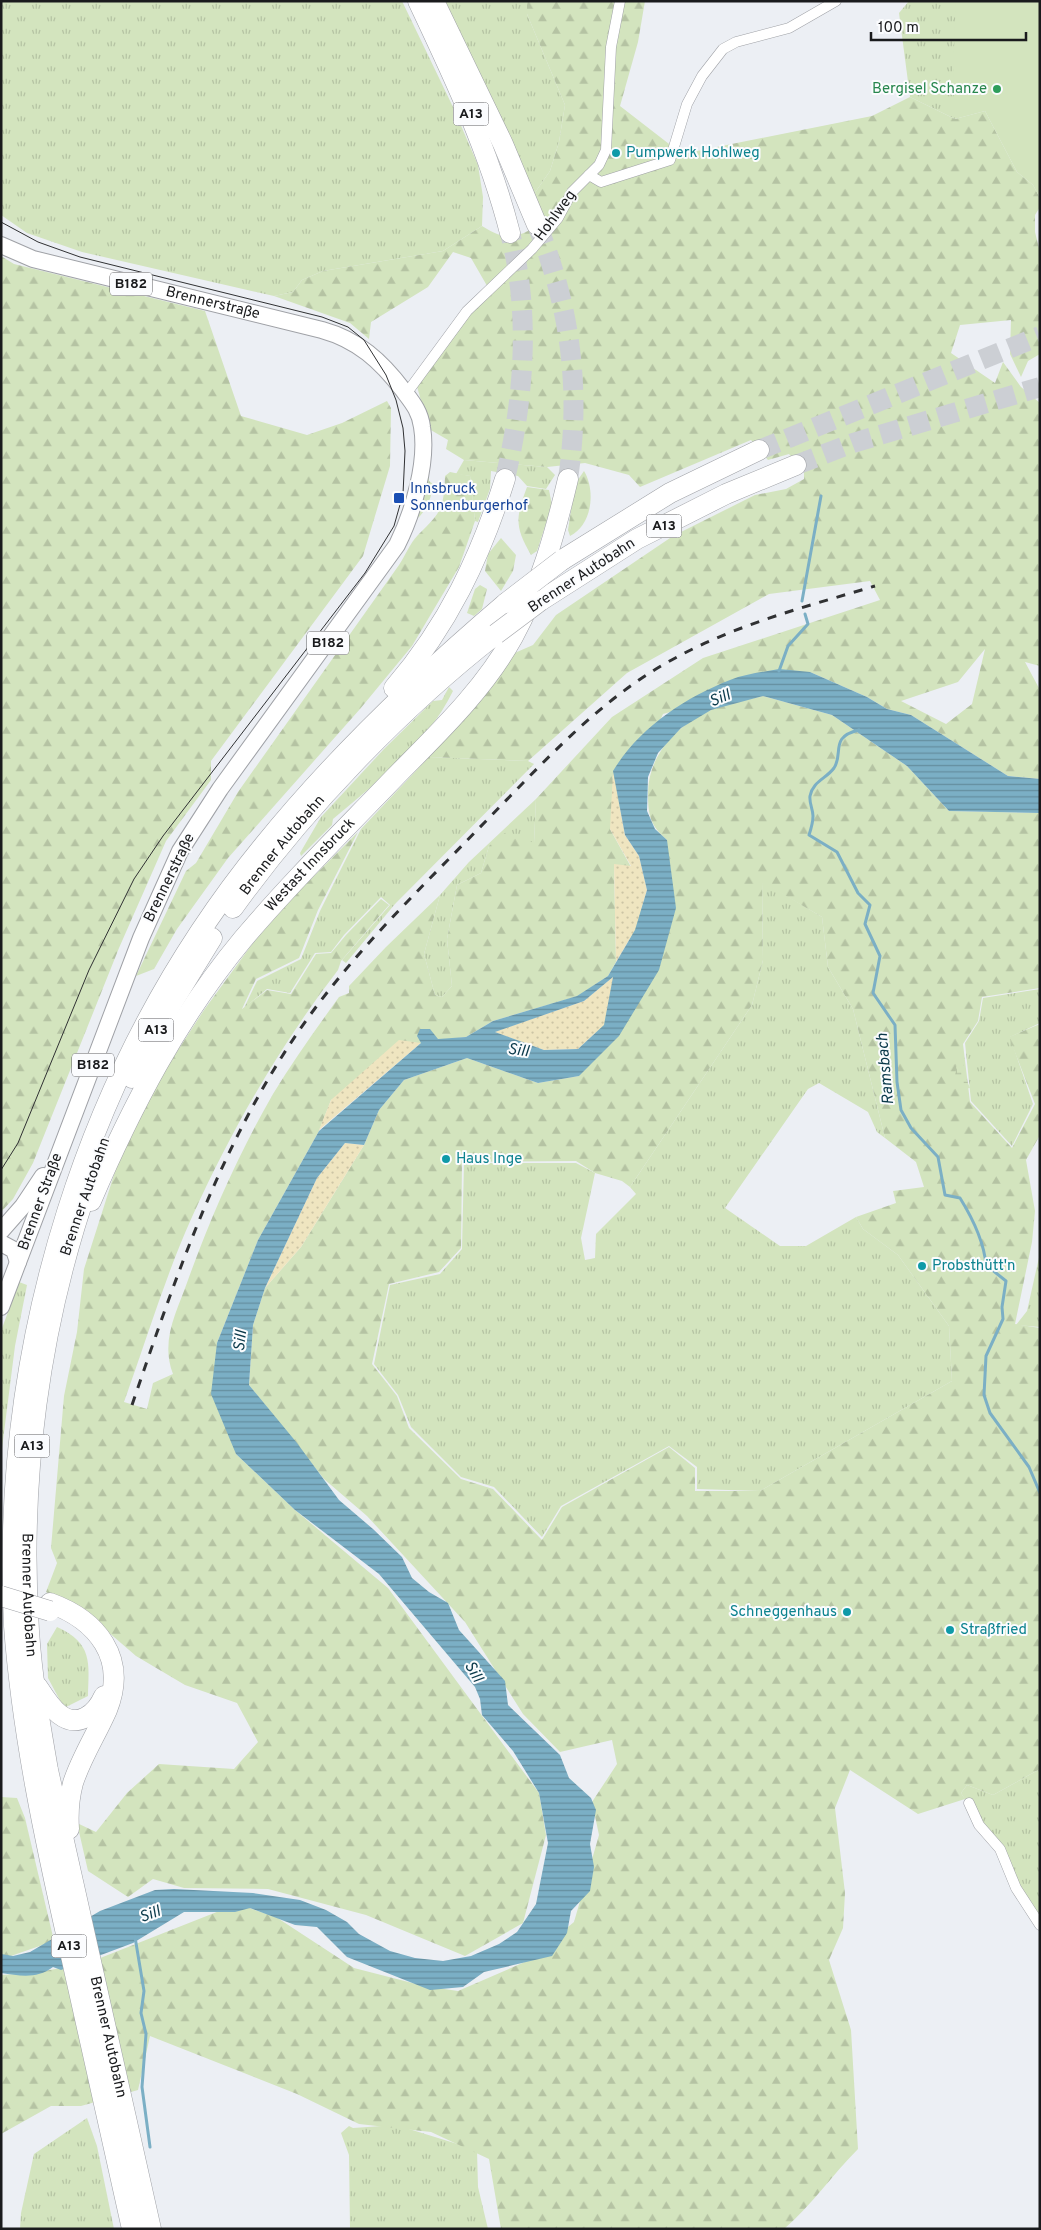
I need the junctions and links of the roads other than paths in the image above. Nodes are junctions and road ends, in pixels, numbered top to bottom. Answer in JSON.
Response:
{"nodes":[{"id":1,"x":418,"y":1,"type":"edge"},
{"id":2,"x":434,"y":1,"type":"edge"},
{"id":3,"x":620,"y":1,"type":"edge"},
{"id":4,"x":836,"y":1,"type":"edge"},
{"id":5,"x":589,"y":175,"type":"junction"},
{"id":6,"x":537,"y":225,"type":"tunnel mouth"},
{"id":7,"x":510,"y":233,"type":"tunnel mouth"},
{"id":8,"x":1,"y":245,"type":"edge"},
{"id":9,"x":411,"y":388,"type":"junction"},
{"id":10,"x":759,"y":450,"type":"tunnel mouth"},
{"id":11,"x":796,"y":465,"type":"tunnel mouth"},
{"id":12,"x":504,"y":479,"type":"tunnel mouth"},
{"id":13,"x":568,"y":479,"type":"tunnel mouth"},
{"id":14,"x":310,"y":792,"type":"junction"},
{"id":15,"x":62,"y":1142,"type":"junction"},
{"id":16,"x":1,"y":1231,"type":"edge"},
{"id":17,"x":1,"y":1243,"type":"edge"},
{"id":18,"x":18,"y":1262,"type":"junction"},
{"id":19,"x":64,"y":1265,"type":"junction"},
{"id":20,"x":1,"y":1308,"type":"edge"},
{"id":21,"x":15,"y":1472,"type":"junction"},
{"id":22,"x":1,"y":1515,"type":"edge"},
{"id":23,"x":1,"y":1588,"type":"edge"},
{"id":24,"x":1,"y":1596,"type":"edge"},
{"id":25,"x":50,"y":1607,"type":"junction"},
{"id":26,"x":1,"y":1636,"type":"edge"},
{"id":27,"x":28,"y":1684,"type":"junction"},
{"id":28,"x":969,"y":1802,"type":"dead end"},
{"id":29,"x":55,"y":1805,"type":"junction"},
{"id":30,"x":1040,"y":1925,"type":"edge"},
{"id":31,"x":109,"y":2082,"type":"junction"},
{"id":32,"x":132,"y":2229,"type":"edge"},
{"id":33,"x":151,"y":2229,"type":"edge"}],
"edges":[{"from":1,"to":7,"type":"highway","number":"A13"},
{"from":2,"to":6,"type":"highway","number":"A13"},
{"from":3,"to":5,"type":"street","name":"Hohlweg"},
{"from":4,"to":5,"type":"street"},
{"from":5,"to":9,"type":"street","name":"Hohlweg"},
{"from":8,"to":9,"type":"main road","name":"Brennerstraße","number":"B182"},
{"from":9,"to":15,"type":"main road","name":"Brennerstraße","number":"B182"},
{"from":10,"to":14,"type":"highway","name":"Brenner Autobahn","number":"A13","bridge":true},
{"from":11,"to":19,"type":"highway","name":"Brenner Autobahn","number":"A13","bridge":true},
{"from":12,"to":14,"type":"highway","number":"A13"},
{"from":13,"to":19,"type":"highway","name":"Westast Innsbruck","number":"A13"},
{"from":14,"to":21,"type":"highway","name":"Brenner Autobahn","number":"A13"},
{"from":15,"to":16,"type":"main road","name":"Brenner Straße","number":"B182"},
{"from":15,"to":18,"type":"main road","name":"Brenner Straße","number":"B182"},
{"from":17,"to":18,"type":"main road"},
{"from":18,"to":20,"type":"main road","name":"Brenner Straße","number":"B182"},
{"from":19,"to":27,"type":"highway","name":"Brenner Autobahn","number":"A13"},
{"from":21,"to":22,"type":"highway"},
{"from":21,"to":27,"type":"highway","name":"Brenner Autobahn","number":"A13"},
{"from":23,"to":25,"type":"highway"},
{"from":24,"to":25,"type":"highway","bridge":true},
{"from":25,"to":27,"type":"highway"},
{"from":25,"to":29,"type":"highway"},
{"from":26,"to":27,"type":"highway"},
{"from":27,"to":29,"type":"highway","name":"Brenner Autobahn","number":"A13"},
{"from":28,"to":30,"type":"street"},
{"from":29,"to":31,"type":"highway","name":"Brenner Autobahn","number":"A13"},
{"from":29,"to":31,"type":"highway","name":"Brenner Autobahn","number":"A13"},
{"from":31,"to":32,"type":"highway","name":"Brenner Autobahn","number":"A13"},
{"from":31,"to":33,"type":"highway","name":"Brenner Autobahn","number":"A13"}]}
